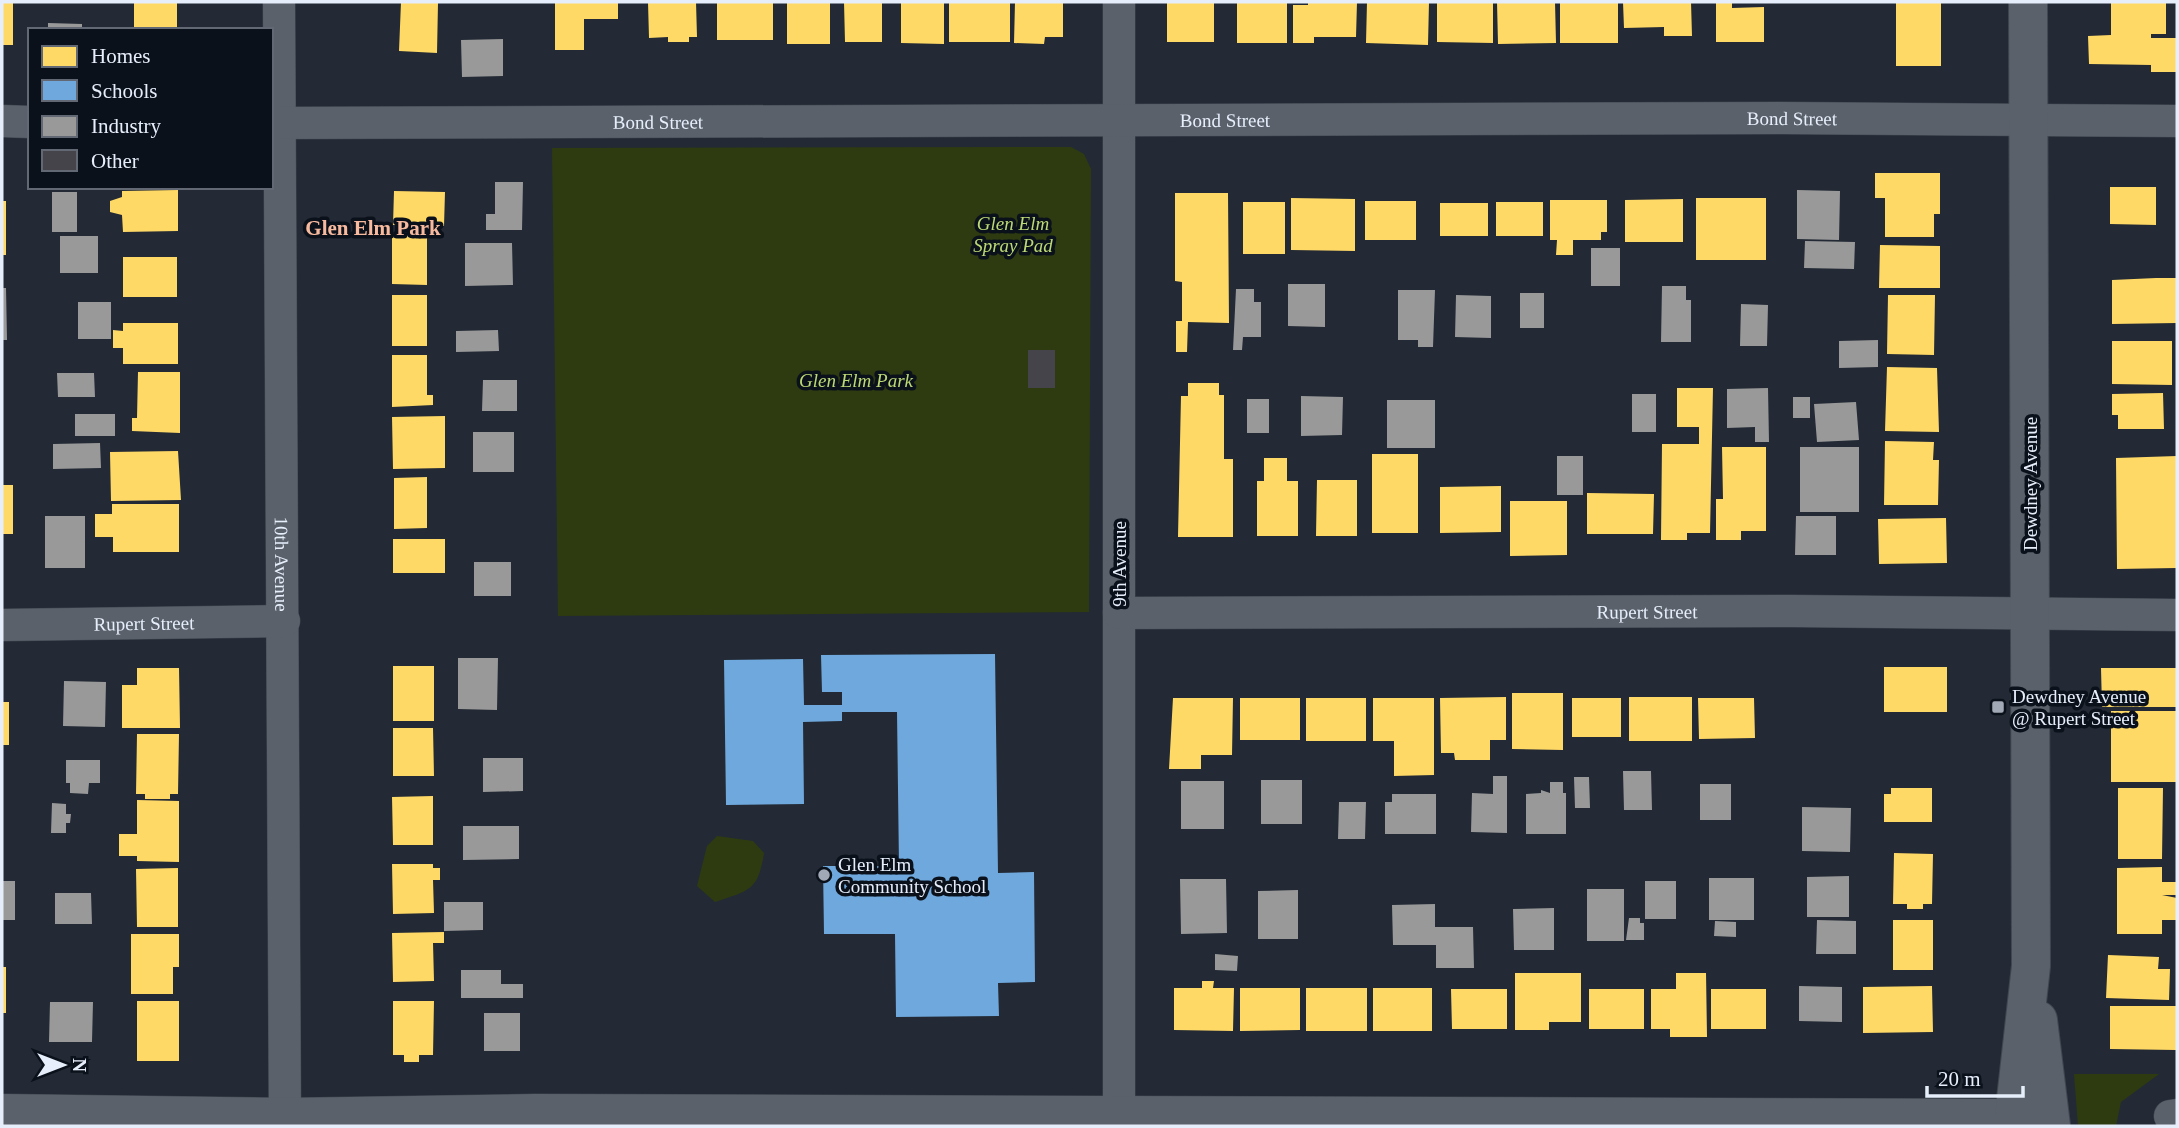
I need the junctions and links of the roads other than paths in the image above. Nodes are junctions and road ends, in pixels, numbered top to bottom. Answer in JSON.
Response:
{"nodes":[{"id":1,"x":279,"y":2,"type":"edge"},
{"id":2,"x":1119,"y":2,"type":"edge"},
{"id":3,"x":2028,"y":2,"type":"edge"},
{"id":4,"x":2028,"y":120,"type":"junction"},
{"id":5,"x":2,"y":121,"type":"edge"},
{"id":6,"x":2177,"y":121,"type":"edge"},
{"id":7,"x":28,"y":122,"type":"edge"},
{"id":8,"x":1119,"y":122,"type":"junction"},
{"id":9,"x":275,"y":123,"type":"edge"},
{"id":10,"x":1119,"y":612,"type":"junction"},
{"id":11,"x":2031,"y":614,"type":"junction"},
{"id":12,"x":2177,"y":615,"type":"edge"},
{"id":13,"x":284,"y":621,"type":"junction"},
{"id":14,"x":2,"y":625,"type":"edge"},
{"id":15,"x":2031,"y":966,"type":"junction"},
{"id":16,"x":2,"y":1110,"type":"edge"},
{"id":17,"x":1119,"y":1119,"type":"edge"},
{"id":18,"x":285,"y":1120,"type":"edge"},
{"id":19,"x":2013,"y":1120,"type":"edge"},
{"id":20,"x":2051,"y":1126,"type":"edge"}],
"edges":[{"from":1,"to":9,"type":"street","name":"10th Avenue"},
{"from":2,"to":8,"type":"street","name":"9th Avenue"},
{"from":3,"to":4,"type":"street","name":"Dewdney Avenue"},
{"from":4,"to":6,"type":"street","name":"Bond Street"},
{"from":4,"to":8,"type":"street","name":"Bond Street"},
{"from":4,"to":11,"type":"street","name":"Dewdney Avenue"},
{"from":5,"to":7,"type":"street"},
{"from":8,"to":9,"type":"street","name":"Bond Street"},
{"from":8,"to":10,"type":"street","name":"9th Avenue"},
{"from":9,"to":13,"type":"street","name":"10th Avenue"},
{"from":10,"to":11,"type":"street","name":"Rupert Street"},
{"from":10,"to":17,"type":"street","name":"9th Avenue"},
{"from":11,"to":12,"type":"street","name":"Rupert Street"},
{"from":11,"to":15,"type":"street","name":"Dewdney Avenue"},
{"from":13,"to":14,"type":"street","name":"Rupert Street"},
{"from":13,"to":18,"type":"street","name":"10th Avenue"},
{"from":15,"to":19,"type":"street","name":"Dewdney Avenue"},
{"from":15,"to":20,"type":"street","name":"Dewdney Avenue"},
{"from":16,"to":18,"type":"street"},
{"from":17,"to":18,"type":"street"},
{"from":17,"to":19,"type":"street"}]}
